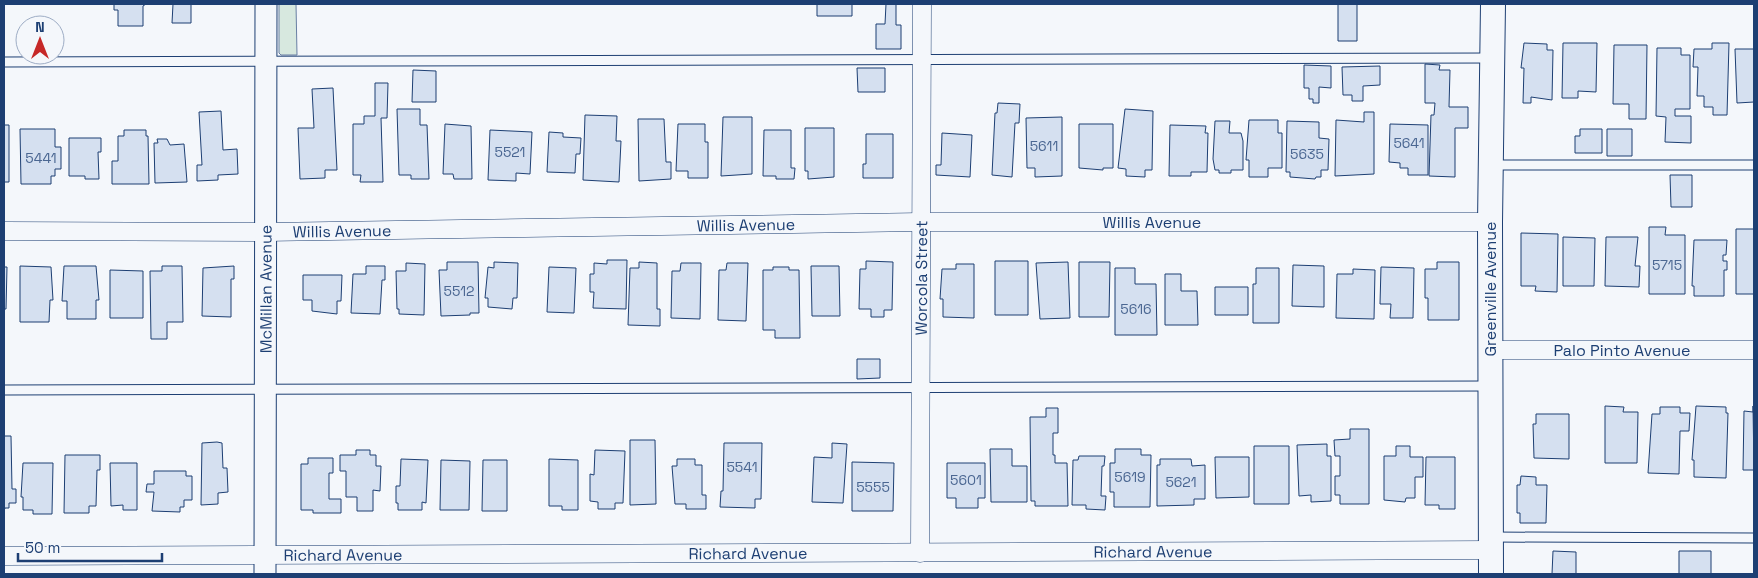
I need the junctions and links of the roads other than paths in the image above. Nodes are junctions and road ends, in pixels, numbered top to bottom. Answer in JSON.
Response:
{"nodes":[{"id":1,"x":266,"y":4,"type":"edge"},
{"id":2,"x":922,"y":4,"type":"edge"},
{"id":3,"x":1493,"y":4,"type":"edge"},
{"id":4,"x":1492,"y":58,"type":"junction"},
{"id":5,"x":922,"y":60,"type":"junction"},
{"id":6,"x":4,"y":62,"type":"edge"},
{"id":7,"x":266,"y":62,"type":"junction"},
{"id":8,"x":1491,"y":165,"type":"junction"},
{"id":9,"x":1754,"y":165,"type":"edge"},
{"id":10,"x":920,"y":222,"type":"junction"},
{"id":11,"x":1490,"y":222,"type":"junction"},
{"id":12,"x":4,"y":231,"type":"edge"},
{"id":13,"x":266,"y":232,"type":"junction"},
{"id":14,"x":1490,"y":350,"type":"junction"},
{"id":15,"x":1754,"y":350,"type":"edge"},
{"id":16,"x":1491,"y":386,"type":"junction"},
{"id":17,"x":920,"y":387,"type":"junction"},
{"id":18,"x":265,"y":389,"type":"junction"},
{"id":19,"x":4,"y":390,"type":"edge"},
{"id":20,"x":1754,"y":538,"type":"edge"},
{"id":21,"x":1491,"y":543,"type":"junction"},
{"id":22,"x":920,"y":553,"type":"junction"},
{"id":23,"x":4,"y":556,"type":"edge"},
{"id":24,"x":265,"y":565,"type":"edge"},
{"id":25,"x":1490,"y":574,"type":"edge"}],
"edges":[{"from":1,"to":7,"type":"street","name":"McMillan Avenue"},
{"from":2,"to":5,"type":"street","name":"Worcola Street"},
{"from":3,"to":4,"type":"main road","name":"Greenville Avenue"},
{"from":4,"to":5,"type":"lane"},
{"from":4,"to":8,"type":"main road","name":"Greenville Avenue"},
{"from":5,"to":7,"type":"lane"},
{"from":5,"to":10,"type":"street","name":"Worcola Street"},
{"from":6,"to":7,"type":"lane"},
{"from":7,"to":13,"type":"street","name":"McMillan Avenue"},
{"from":8,"to":9,"type":"lane"},
{"from":8,"to":11,"type":"main road","name":"Greenville Avenue"},
{"from":10,"to":11,"type":"street","name":"Willis Avenue"},
{"from":10,"to":13,"type":"street","name":"Willis Avenue"},
{"from":10,"to":17,"type":"street","name":"Worcola Street"},
{"from":11,"to":14,"type":"main road","name":"Greenville Avenue"},
{"from":12,"to":13,"type":"street","name":"Willis Avenue"},
{"from":13,"to":18,"type":"street","name":"McMillan Avenue"},
{"from":14,"to":15,"type":"street","name":"Palo Pinto Avenue"},
{"from":14,"to":16,"type":"main road","name":"Greenville Avenue"},
{"from":16,"to":17,"type":"lane"},
{"from":16,"to":21,"type":"main road","name":"Greenville Avenue"},
{"from":17,"to":18,"type":"lane"},
{"from":17,"to":22,"type":"street","name":"Worcola Street"},
{"from":18,"to":19,"type":"lane"},
{"from":18,"to":24,"type":"street","name":"McMillan Avenue"},
{"from":20,"to":21,"type":"lane"},
{"from":21,"to":22,"type":"street","name":"Richard Avenue"},
{"from":21,"to":25,"type":"main road","name":"Greenville Avenue"},
{"from":22,"to":24,"type":"street","name":"Richard Avenue"},
{"from":23,"to":24,"type":"street","name":"Richard Avenue"}]}
